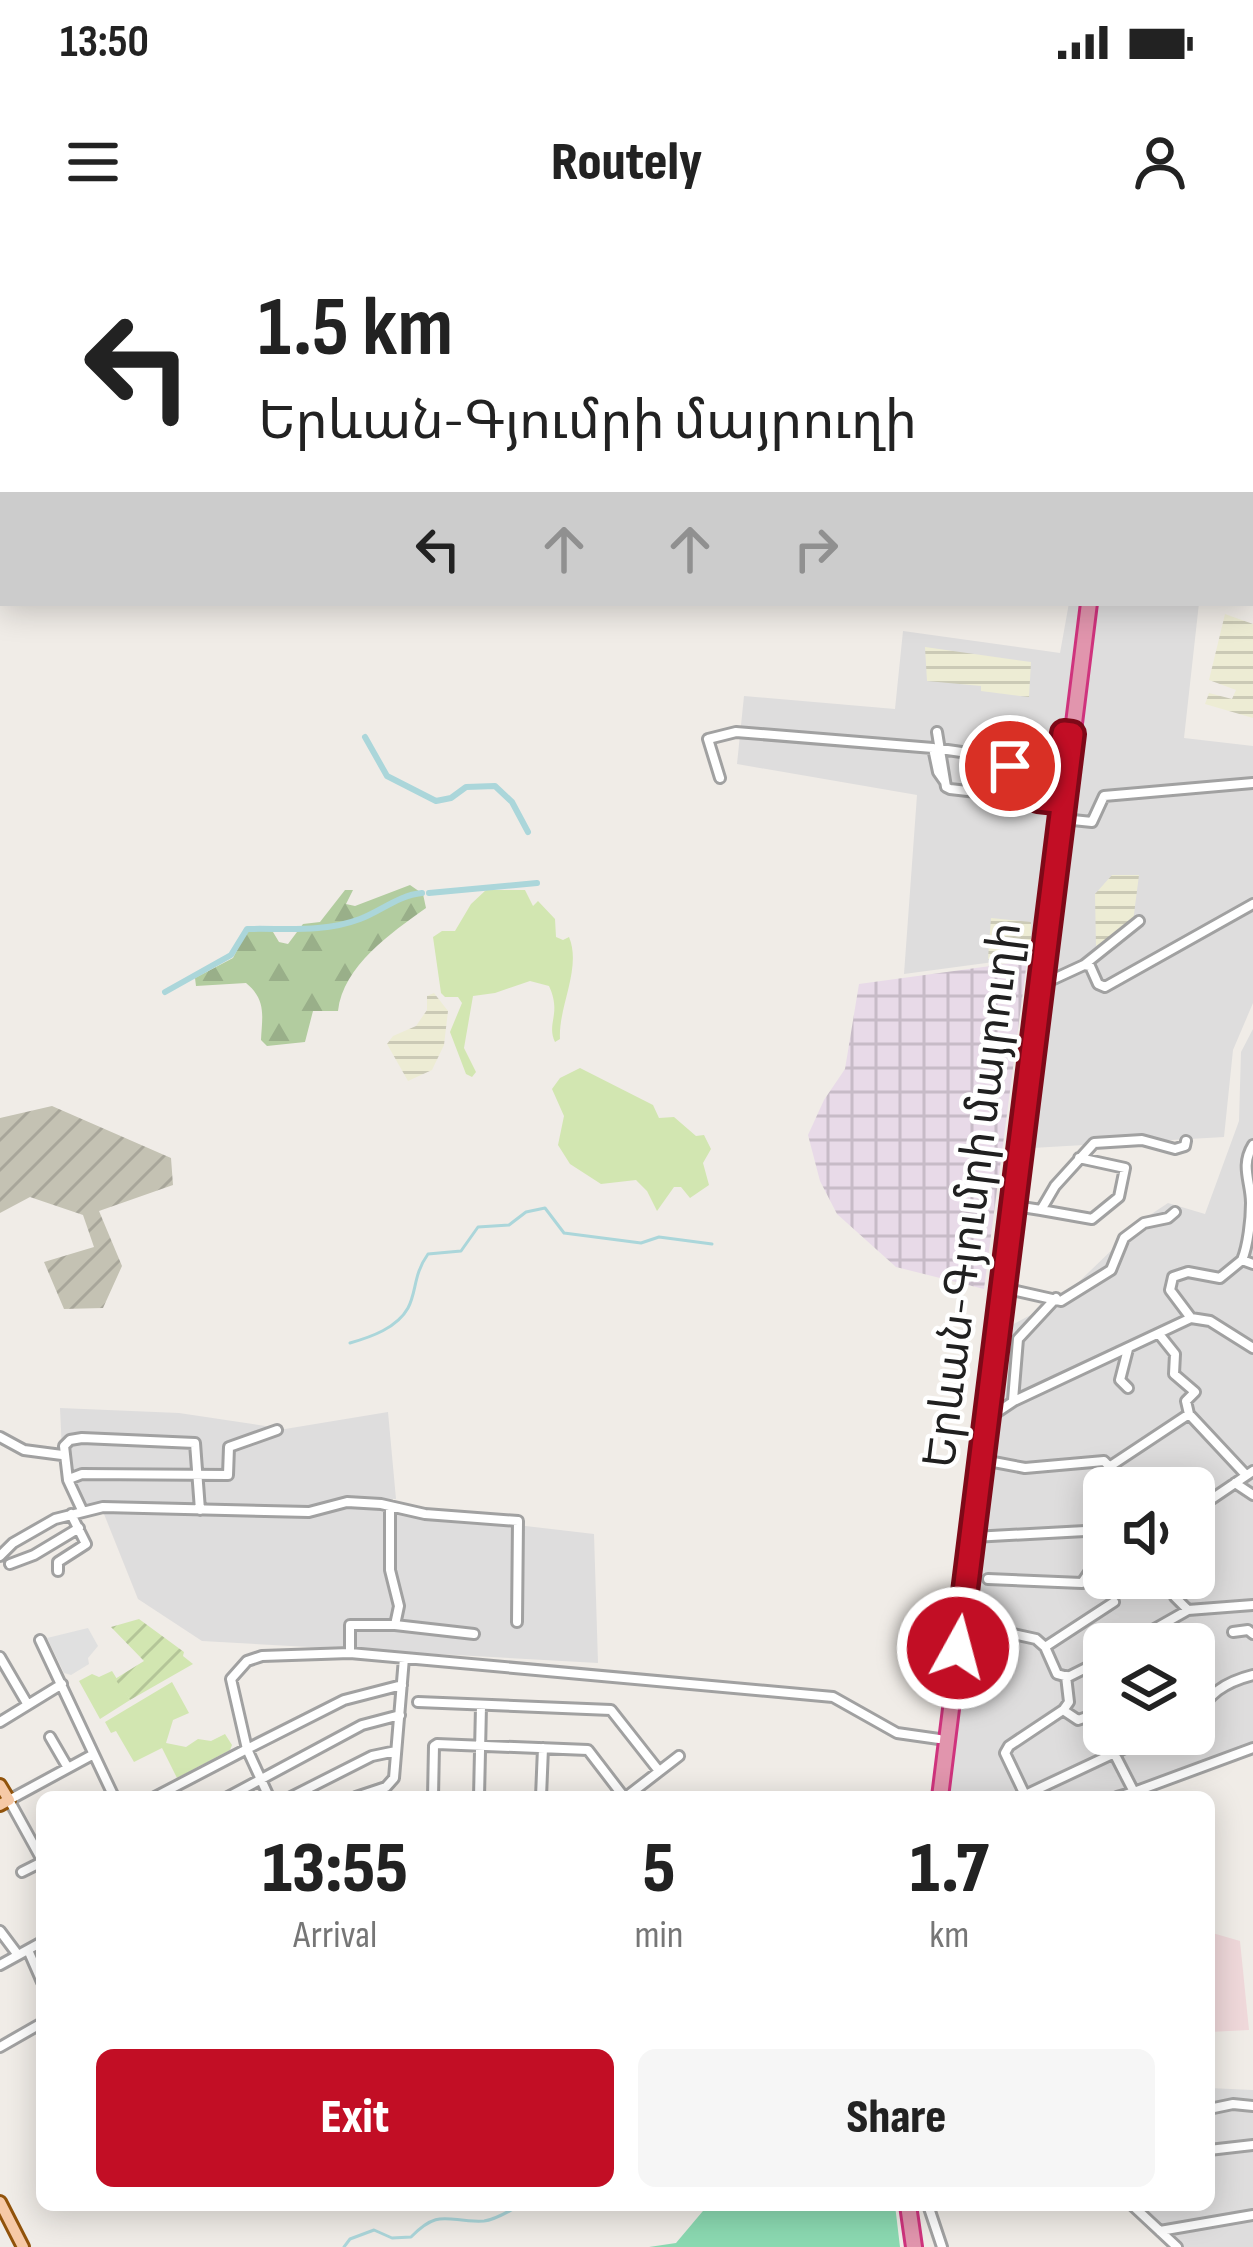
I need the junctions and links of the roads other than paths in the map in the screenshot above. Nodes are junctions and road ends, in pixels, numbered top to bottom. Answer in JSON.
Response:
{"nodes":[{"id":1,"x":1085,"y":606,"type":"edge"},
{"id":2,"x":937,"y":731,"type":"dead end"},
{"id":3,"x":1068,"y":734,"type":"junction"},
{"id":4,"x":938,"y":748,"type":"junction"},
{"id":5,"x":720,"y":778,"type":"dead end"},
{"id":6,"x":945,"y":782,"type":"junction"},
{"id":7,"x":1253,"y":783,"type":"edge"},
{"id":8,"x":1038,"y":799,"type":"junction"},
{"id":9,"x":1056,"y":801,"type":"junction"},
{"id":10,"x":1062,"y":819,"type":"junction"},
{"id":11,"x":1253,"y":904,"type":"edge"},
{"id":12,"x":1139,"y":921,"type":"dead end"},
{"id":13,"x":1084,"y":965,"type":"junction"},
{"id":14,"x":1041,"y":989,"type":"junction"},
{"id":15,"x":1186,"y":1141,"type":"dead end"},
{"id":16,"x":1253,"y":1145,"type":"edge"},
{"id":17,"x":1079,"y":1158,"type":"junction"},
{"id":18,"x":1011,"y":1204,"type":"junction"},
{"id":19,"x":1041,"y":1210,"type":"junction"},
{"id":20,"x":1174,"y":1212,"type":"dead end"},
{"id":21,"x":1242,"y":1260,"type":"junction"},
{"id":22,"x":1253,"y":1264,"type":"edge"},
{"id":23,"x":1003,"y":1288,"type":"junction"},
{"id":24,"x":1057,"y":1298,"type":"junction"},
{"id":25,"x":1191,"y":1318,"type":"junction"},
{"id":26,"x":1159,"y":1334,"type":"junction"},
{"id":27,"x":1129,"y":1348,"type":"junction"},
{"id":28,"x":1253,"y":1348,"type":"edge"},
{"id":29,"x":1128,"y":1388,"type":"dead end"},
{"id":30,"x":990,"y":1390,"type":"junction"},
{"id":31,"x":1013,"y":1402,"type":"junction"},
{"id":32,"x":1189,"y":1414,"type":"junction"},
{"id":33,"x":987,"y":1418,"type":"junction"},
{"id":34,"x":277,"y":1430,"type":"dead end"},
{"id":35,"x":0,"y":1436,"type":"edge"},
{"id":36,"x":62,"y":1455,"type":"dead end"},
{"id":37,"x":982,"y":1460,"type":"junction"},
{"id":38,"x":1109,"y":1467,"type":"joint"},
{"id":39,"x":1250,"y":1473,"type":"edge"},
{"id":40,"x":198,"y":1474,"type":"junction"},
{"id":41,"x":68,"y":1480,"type":"junction"},
{"id":42,"x":1235,"y":1483,"type":"junction"},
{"id":43,"x":1253,"y":1495,"type":"edge"},
{"id":44,"x":1215,"y":1498,"type":"edge"},
{"id":45,"x":391,"y":1506,"type":"junction"},
{"id":46,"x":82,"y":1510,"type":"junction"},
{"id":47,"x":200,"y":1510,"type":"junction"},
{"id":48,"x":70,"y":1514,"type":"junction"},
{"id":49,"x":79,"y":1528,"type":"junction"},
{"id":50,"x":1083,"y":1531,"type":"edge"},
{"id":51,"x":972,"y":1536,"type":"junction"},
{"id":52,"x":0,"y":1556,"type":"edge"},
{"id":53,"x":10,"y":1564,"type":"dead end"},
{"id":54,"x":58,"y":1571,"type":"dead end"},
{"id":55,"x":988,"y":1579,"type":"dead end"},
{"id":56,"x":1083,"y":1582,"type":"edge"},
{"id":57,"x":1177,"y":1599,"type":"edge"},
{"id":58,"x":1114,"y":1602,"type":"dead end"},
{"id":59,"x":1253,"y":1605,"type":"edge"},
{"id":60,"x":1188,"y":1610,"type":"junction"},
{"id":61,"x":517,"y":1622,"type":"dead end"},
{"id":62,"x":961,"y":1623,"type":"junction"},
{"id":63,"x":1165,"y":1623,"type":"edge"},
{"id":64,"x":395,"y":1625,"type":"junction"},
{"id":65,"x":1234,"y":1632,"type":"dead end"},
{"id":66,"x":473,"y":1634,"type":"dead end"},
{"id":67,"x":1253,"y":1634,"type":"edge"},
{"id":68,"x":40,"y":1640,"type":"dead end"},
{"id":69,"x":1045,"y":1647,"type":"junction"},
{"id":70,"x":350,"y":1653,"type":"junction"},
{"id":71,"x":0,"y":1657,"type":"edge"},
{"id":72,"x":404,"y":1658,"type":"junction"},
{"id":73,"x":951,"y":1672,"type":"junction"},
{"id":74,"x":1083,"y":1672,"type":"edge"},
{"id":75,"x":1253,"y":1675,"type":"edge"},
{"id":76,"x":1066,"y":1676,"type":"junction"},
{"id":77,"x":62,"y":1684,"type":"junction"},
{"id":78,"x":402,"y":1685,"type":"junction"},
{"id":79,"x":1215,"y":1693,"type":"edge"},
{"id":80,"x":418,"y":1702,"type":"dead end"},
{"id":81,"x":28,"y":1706,"type":"junction"},
{"id":82,"x":481,"y":1706,"type":"junction"},
{"id":83,"x":1064,"y":1710,"type":"junction"},
{"id":84,"x":400,"y":1715,"type":"junction"},
{"id":85,"x":1083,"y":1718,"type":"edge"},
{"id":86,"x":0,"y":1722,"type":"edge"},
{"id":87,"x":50,"y":1737,"type":"dead end"},
{"id":88,"x":939,"y":1739,"type":"junction"},
{"id":89,"x":479,"y":1745,"type":"junction"},
{"id":90,"x":543,"y":1748,"type":"junction"},
{"id":91,"x":1253,"y":1748,"type":"edge"},
{"id":92,"x":247,"y":1750,"type":"junction"},
{"id":93,"x":396,"y":1751,"type":"junction"},
{"id":94,"x":92,"y":1755,"type":"junction"},
{"id":95,"x":1115,"y":1755,"type":"joint"},
{"id":96,"x":679,"y":1756,"type":"dead end"},
{"id":97,"x":68,"y":1768,"type":"junction"},
{"id":98,"x":659,"y":1771,"type":"junction"},
{"id":99,"x":261,"y":1779,"type":"junction"},
{"id":100,"x":0,"y":1785,"type":"edge"},
{"id":101,"x":111,"y":1791,"type":"edge"},
{"id":102,"x":167,"y":1791,"type":"edge"},
{"id":103,"x":239,"y":1791,"type":"edge"},
{"id":104,"x":266,"y":1791,"type":"edge"},
{"id":105,"x":303,"y":1791,"type":"edge"},
{"id":106,"x":371,"y":1791,"type":"edge"},
{"id":107,"x":433,"y":1791,"type":"edge"},
{"id":108,"x":478,"y":1791,"type":"edge"},
{"id":109,"x":542,"y":1791,"type":"edge"},
{"id":110,"x":620,"y":1791,"type":"edge"},
{"id":111,"x":633,"y":1791,"type":"edge"},
{"id":112,"x":936,"y":1791,"type":"edge"},
{"id":113,"x":937,"y":1791,"type":"edge"},
{"id":114,"x":1021,"y":1791,"type":"edge"},
{"id":115,"x":1034,"y":1791,"type":"edge"},
{"id":116,"x":1133,"y":1791,"type":"edge"},
{"id":117,"x":1137,"y":1791,"type":"edge"},
{"id":118,"x":5,"y":1803,"type":"edge"},
{"id":119,"x":36,"y":1852,"type":"edge"},
{"id":120,"x":36,"y":1864,"type":"edge"},
{"id":121,"x":22,"y":1872,"type":"dead end"},
{"id":122,"x":0,"y":1930,"type":"edge"},
{"id":123,"x":36,"y":1945,"type":"edge"},
{"id":124,"x":23,"y":1952,"type":"junction"},
{"id":125,"x":0,"y":1965,"type":"edge"},
{"id":126,"x":36,"y":1973,"type":"edge"},
{"id":127,"x":36,"y":2026,"type":"edge"},
{"id":128,"x":0,"y":2047,"type":"edge"},
{"id":129,"x":1253,"y":2107,"type":"edge"},
{"id":130,"x":1215,"y":2108,"type":"edge"},
{"id":131,"x":1253,"y":2145,"type":"edge"},
{"id":132,"x":1215,"y":2149,"type":"edge"},
{"id":133,"x":0,"y":2202,"type":"edge"},
{"id":134,"x":913,"y":2211,"type":"edge"},
{"id":135,"x":930,"y":2211,"type":"edge"},
{"id":136,"x":1138,"y":2211,"type":"edge"},
{"id":137,"x":1253,"y":2215,"type":"edge"},
{"id":138,"x":1160,"y":2231,"type":"junction"},
{"id":139,"x":23,"y":2247,"type":"edge"},
{"id":140,"x":917,"y":2247,"type":"edge"},
{"id":141,"x":942,"y":2247,"type":"edge"},
{"id":142,"x":1177,"y":2247,"type":"edge"}],
"edges":[{"from":1,"to":3,"type":"highway","name":"Երևան-Գյումրի մայրուղի"},
{"from":2,"to":4,"type":"street"},
{"from":3,"to":9,"type":"highway","name":"Երևան-Գյումրի մայրուղի"},
{"from":3,"to":10,"type":"highway","name":"Երևան-Գյումրի մայրուղի"},
{"from":4,"to":6,"type":"street"},
{"from":4,"to":8,"type":"street"},
{"from":5,"to":6,"type":"street"},
{"from":6,"to":8,"type":"street"},
{"from":7,"to":10,"type":"street"},
{"from":8,"to":9,"type":"street"},
{"from":9,"to":18,"type":"highway","name":"Երևան-Գյումրի մայրուղի"},
{"from":10,"to":14,"type":"highway","name":"Երևան-Գյումրի մայրուղի"},
{"from":11,"to":13,"type":"street"},
{"from":12,"to":13,"type":"street"},
{"from":13,"to":14,"type":"street"},
{"from":14,"to":18,"type":"highway","name":"Երևան-Գյումրի մայրուղի"},
{"from":15,"to":17,"type":"street"},
{"from":16,"to":21,"type":"street"},
{"from":17,"to":19,"type":"street"},
{"from":17,"to":19,"type":"street"},
{"from":18,"to":19,"type":"street"},
{"from":18,"to":23,"type":"highway","name":"Երևան-Գյումրի մայրուղի"},
{"from":18,"to":73,"type":"highway","name":"Երևան-Գյումրի մայրուղի"},
{"from":20,"to":24,"type":"street"},
{"from":21,"to":22,"type":"street"},
{"from":21,"to":25,"type":"street"},
{"from":23,"to":24,"type":"street"},
{"from":23,"to":30,"type":"highway","name":"Երևան-Գյումրի մայրուղի"},
{"from":24,"to":31,"type":"street"},
{"from":25,"to":26,"type":"street"},
{"from":25,"to":28,"type":"street"},
{"from":26,"to":27,"type":"street"},
{"from":26,"to":32,"type":"street"},
{"from":27,"to":29,"type":"street"},
{"from":27,"to":31,"type":"street"},
{"from":30,"to":31,"type":"street"},
{"from":30,"to":33,"type":"highway","name":"Երևան-Գյումրի մայրուղի"},
{"from":31,"to":33,"type":"street"},
{"from":32,"to":38,"type":"street"},
{"from":32,"to":39,"type":"street"},
{"from":33,"to":37,"type":"highway","name":"Երևան-Գյումրի մայրուղի"},
{"from":34,"to":40,"type":"street"},
{"from":35,"to":36,"type":"street"},
{"from":37,"to":38,"type":"street"},
{"from":37,"to":51,"type":"highway","name":"Երևան-Գյումրի մայրուղի"},
{"from":39,"to":42,"type":"street"},
{"from":40,"to":41,"type":"street"},
{"from":40,"to":41,"type":"street"},
{"from":40,"to":47,"type":"street"},
{"from":41,"to":46,"type":"street"},
{"from":42,"to":43,"type":"street"},
{"from":42,"to":44,"type":"street"},
{"from":45,"to":47,"type":"street"},
{"from":45,"to":61,"type":"street"},
{"from":45,"to":64,"type":"street"},
{"from":46,"to":47,"type":"street"},
{"from":46,"to":48,"type":"street"},
{"from":48,"to":49,"type":"street"},
{"from":48,"to":52,"type":"street"},
{"from":49,"to":53,"type":"street"},
{"from":49,"to":54,"type":"street"},
{"from":50,"to":51,"type":"street"},
{"from":51,"to":62,"type":"highway","name":"Երևան-Գյումրի մայրուղի"},
{"from":55,"to":56,"type":"street"},
{"from":57,"to":60,"type":"street"},
{"from":58,"to":69,"type":"street"},
{"from":59,"to":60,"type":"street"},
{"from":60,"to":63,"type":"street"},
{"from":62,"to":69,"type":"street"},
{"from":62,"to":73,"type":"highway","name":"Երևան-Գյումրի մայրուղի"},
{"from":64,"to":66,"type":"street"},
{"from":64,"to":70,"type":"street"},
{"from":65,"to":67,"type":"street"},
{"from":68,"to":77,"type":"street"},
{"from":69,"to":76,"type":"street"},
{"from":70,"to":72,"type":"street"},
{"from":70,"to":92,"type":"street"},
{"from":71,"to":81,"type":"street"},
{"from":72,"to":78,"type":"street"},
{"from":72,"to":88,"type":"street"},
{"from":73,"to":88,"type":"highway","name":"Երևան-Գյումրի մայրուղի"},
{"from":73,"to":113,"type":"highway","name":"Երևան-Գյումրի մայրուղի"},
{"from":74,"to":76,"type":"street"},
{"from":75,"to":79,"type":"street"},
{"from":76,"to":83,"type":"street"},
{"from":77,"to":81,"type":"street"},
{"from":77,"to":94,"type":"street"},
{"from":78,"to":84,"type":"street"},
{"from":78,"to":92,"type":"street"},
{"from":80,"to":82,"type":"street"},
{"from":81,"to":86,"type":"street"},
{"from":82,"to":89,"type":"street"},
{"from":82,"to":98,"type":"street"},
{"from":83,"to":85,"type":"street"},
{"from":83,"to":114,"type":"street"},
{"from":84,"to":93,"type":"street"},
{"from":84,"to":99,"type":"street"},
{"from":87,"to":97,"type":"street"},
{"from":88,"to":112,"type":"highway","name":"Երևան-Գյումրի մայրուղի"},
{"from":89,"to":90,"type":"street"},
{"from":89,"to":107,"type":"street"},
{"from":89,"to":108,"type":"street"},
{"from":90,"to":109,"type":"street"},
{"from":90,"to":110,"type":"street"},
{"from":91,"to":117,"type":"street"},
{"from":92,"to":99,"type":"street"},
{"from":92,"to":102,"type":"street"},
{"from":93,"to":105,"type":"street"},
{"from":93,"to":106,"type":"street"},
{"from":94,"to":97,"type":"street"},
{"from":94,"to":101,"type":"street"},
{"from":95,"to":115,"type":"street"},
{"from":95,"to":116,"type":"street"},
{"from":96,"to":98,"type":"street"},
{"from":97,"to":118,"type":"street"},
{"from":98,"to":111,"type":"street"},
{"from":99,"to":103,"type":"street"},
{"from":99,"to":104,"type":"street"},
{"from":100,"to":118,"type":"main road"},
{"from":118,"to":119,"type":"street"},
{"from":120,"to":121,"type":"street"},
{"from":122,"to":124,"type":"street"},
{"from":123,"to":124,"type":"street"},
{"from":124,"to":125,"type":"street"},
{"from":124,"to":126,"type":"street"},
{"from":127,"to":128,"type":"street"},
{"from":129,"to":130,"type":"street"},
{"from":131,"to":132,"type":"street"},
{"from":133,"to":139,"type":"main road"},
{"from":134,"to":140,"type":"highway"},
{"from":135,"to":141,"type":"street"},
{"from":136,"to":138,"type":"street"},
{"from":137,"to":138,"type":"street"},
{"from":138,"to":142,"type":"street"}]}
